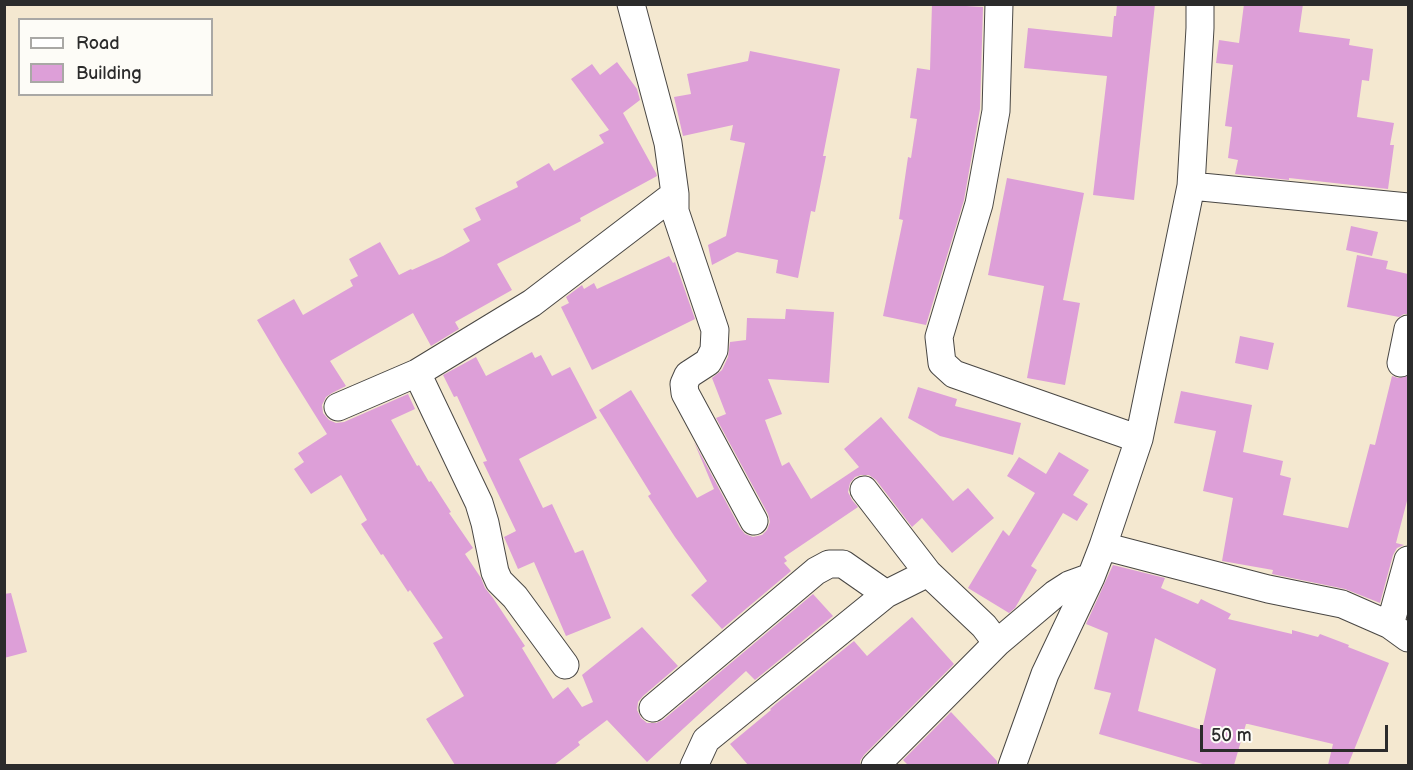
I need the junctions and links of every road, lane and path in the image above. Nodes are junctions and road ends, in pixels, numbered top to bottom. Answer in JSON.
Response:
{"nodes":[{"id":1,"x":631,"y":4,"type":"edge"},
{"id":2,"x":999,"y":4,"type":"edge"},
{"id":3,"x":1200,"y":4,"type":"edge"},
{"id":4,"x":1191,"y":186,"type":"junction"},
{"id":5,"x":675,"y":194,"type":"junction"},
{"id":6,"x":1408,"y":207,"type":"edge"},
{"id":7,"x":1408,"y":329,"type":"edge"},
{"id":8,"x":1401,"y":363,"type":"dead end"},
{"id":9,"x":417,"y":374,"type":"junction"},
{"id":10,"x":338,"y":406,"type":"dead end"},
{"id":11,"x":1139,"y":439,"type":"junction"},
{"id":12,"x":864,"y":490,"type":"dead end"},
{"id":13,"x":754,"y":521,"type":"dead end"},
{"id":14,"x":1103,"y":546,"type":"junction"},
{"id":15,"x":1408,"y":560,"type":"edge"},
{"id":16,"x":928,"y":573,"type":"junction"},
{"id":17,"x":1091,"y":577,"type":"junction"},
{"id":18,"x":886,"y":594,"type":"junction"},
{"id":19,"x":1399,"y":632,"type":"edge"},
{"id":20,"x":997,"y":643,"type":"junction"},
{"id":21,"x":565,"y":665,"type":"dead end"},
{"id":22,"x":653,"y":708,"type":"dead end"},
{"id":23,"x":694,"y":765,"type":"edge"},
{"id":24,"x":874,"y":765,"type":"edge"},
{"id":25,"x":1012,"y":765,"type":"edge"}],
"edges":[{"from":1,"to":5,"type":"street"},
{"from":2,"to":11,"type":"street"},
{"from":3,"to":4,"type":"street"},
{"from":4,"to":6,"type":"street"},
{"from":4,"to":11,"type":"street"},
{"from":5,"to":9,"type":"street"},
{"from":5,"to":13,"type":"street"},
{"from":7,"to":8,"type":"street"},
{"from":9,"to":10,"type":"street"},
{"from":9,"to":21,"type":"street"},
{"from":11,"to":14,"type":"street"},
{"from":12,"to":16,"type":"street"},
{"from":14,"to":17,"type":"street"},
{"from":14,"to":19,"type":"street"},
{"from":15,"to":19,"type":"street"},
{"from":16,"to":18,"type":"street"},
{"from":16,"to":20,"type":"street"},
{"from":17,"to":20,"type":"street"},
{"from":17,"to":25,"type":"street"},
{"from":18,"to":22,"type":"street"},
{"from":18,"to":23,"type":"street"},
{"from":20,"to":24,"type":"street"}]}
